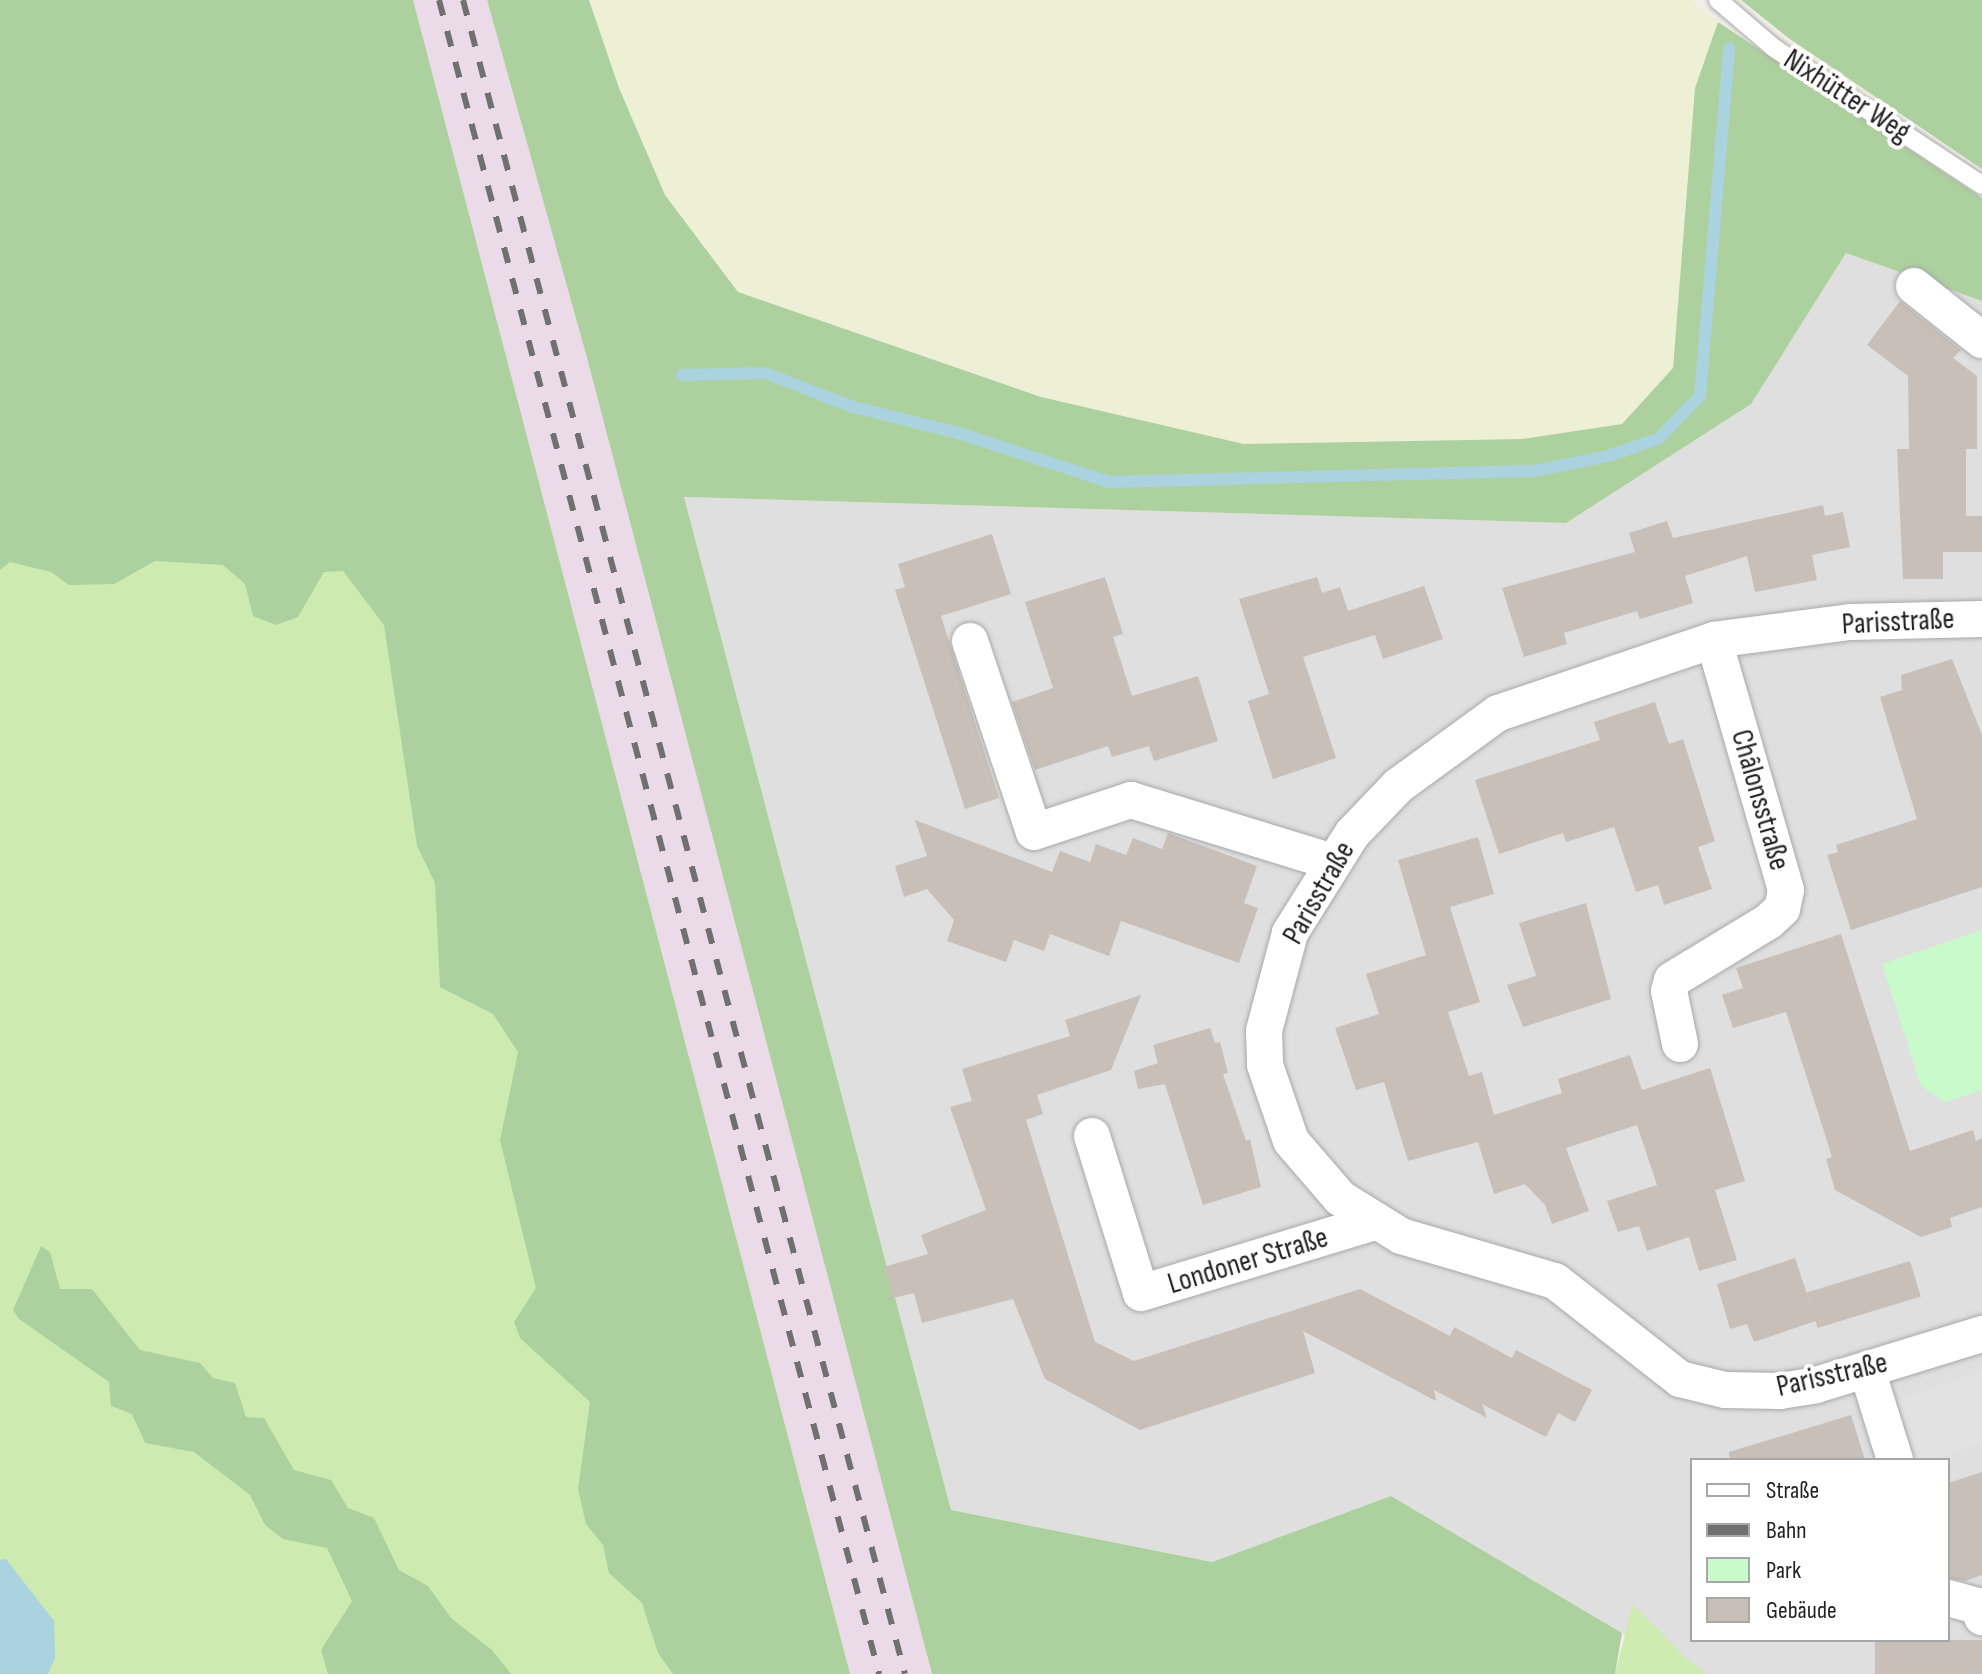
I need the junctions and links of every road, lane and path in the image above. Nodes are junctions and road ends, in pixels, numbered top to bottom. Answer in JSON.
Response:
{"nodes":[{"id":1,"x":1718,"y":0,"type":"edge"},
{"id":2,"x":1982,"y":185,"type":"edge"},
{"id":3,"x":1914,"y":286,"type":"dead end"},
{"id":4,"x":1982,"y":340,"type":"edge"},
{"id":5,"x":1982,"y":619,"type":"edge"},
{"id":6,"x":1714,"y":640,"type":"junction"},
{"id":7,"x":970,"y":641,"type":"dead end"},
{"id":8,"x":1332,"y":862,"type":"junction"},
{"id":9,"x":1680,"y":1044,"type":"dead end"},
{"id":10,"x":1092,"y":1136,"type":"dead end"},
{"id":11,"x":1375,"y":1222,"type":"junction"},
{"id":12,"x":1982,"y":1334,"type":"edge"},
{"id":13,"x":1867,"y":1370,"type":"junction"},
{"id":14,"x":1894,"y":1458,"type":"edge"},
{"id":15,"x":1950,"y":1599,"type":"edge"},
{"id":16,"x":1982,"y":1617,"type":"edge"}],
"edges":[{"from":1,"to":2,"type":"lane","name":"Nixhütter Weg"},
{"from":3,"to":4,"type":"street"},
{"from":5,"to":6,"type":"street","name":"Parisstraße"},
{"from":6,"to":8,"type":"street","name":"Parisstraße"},
{"from":6,"to":9,"type":"street","name":"Châlonsstraße"},
{"from":7,"to":8,"type":"street"},
{"from":8,"to":11,"type":"street","name":"Parisstraße"},
{"from":10,"to":11,"type":"street","name":"Londoner Straße"},
{"from":11,"to":13,"type":"street","name":"Parisstraße"},
{"from":12,"to":13,"type":"street","name":"Parisstraße"},
{"from":13,"to":14,"type":"street"},
{"from":15,"to":16,"type":"street"}]}
